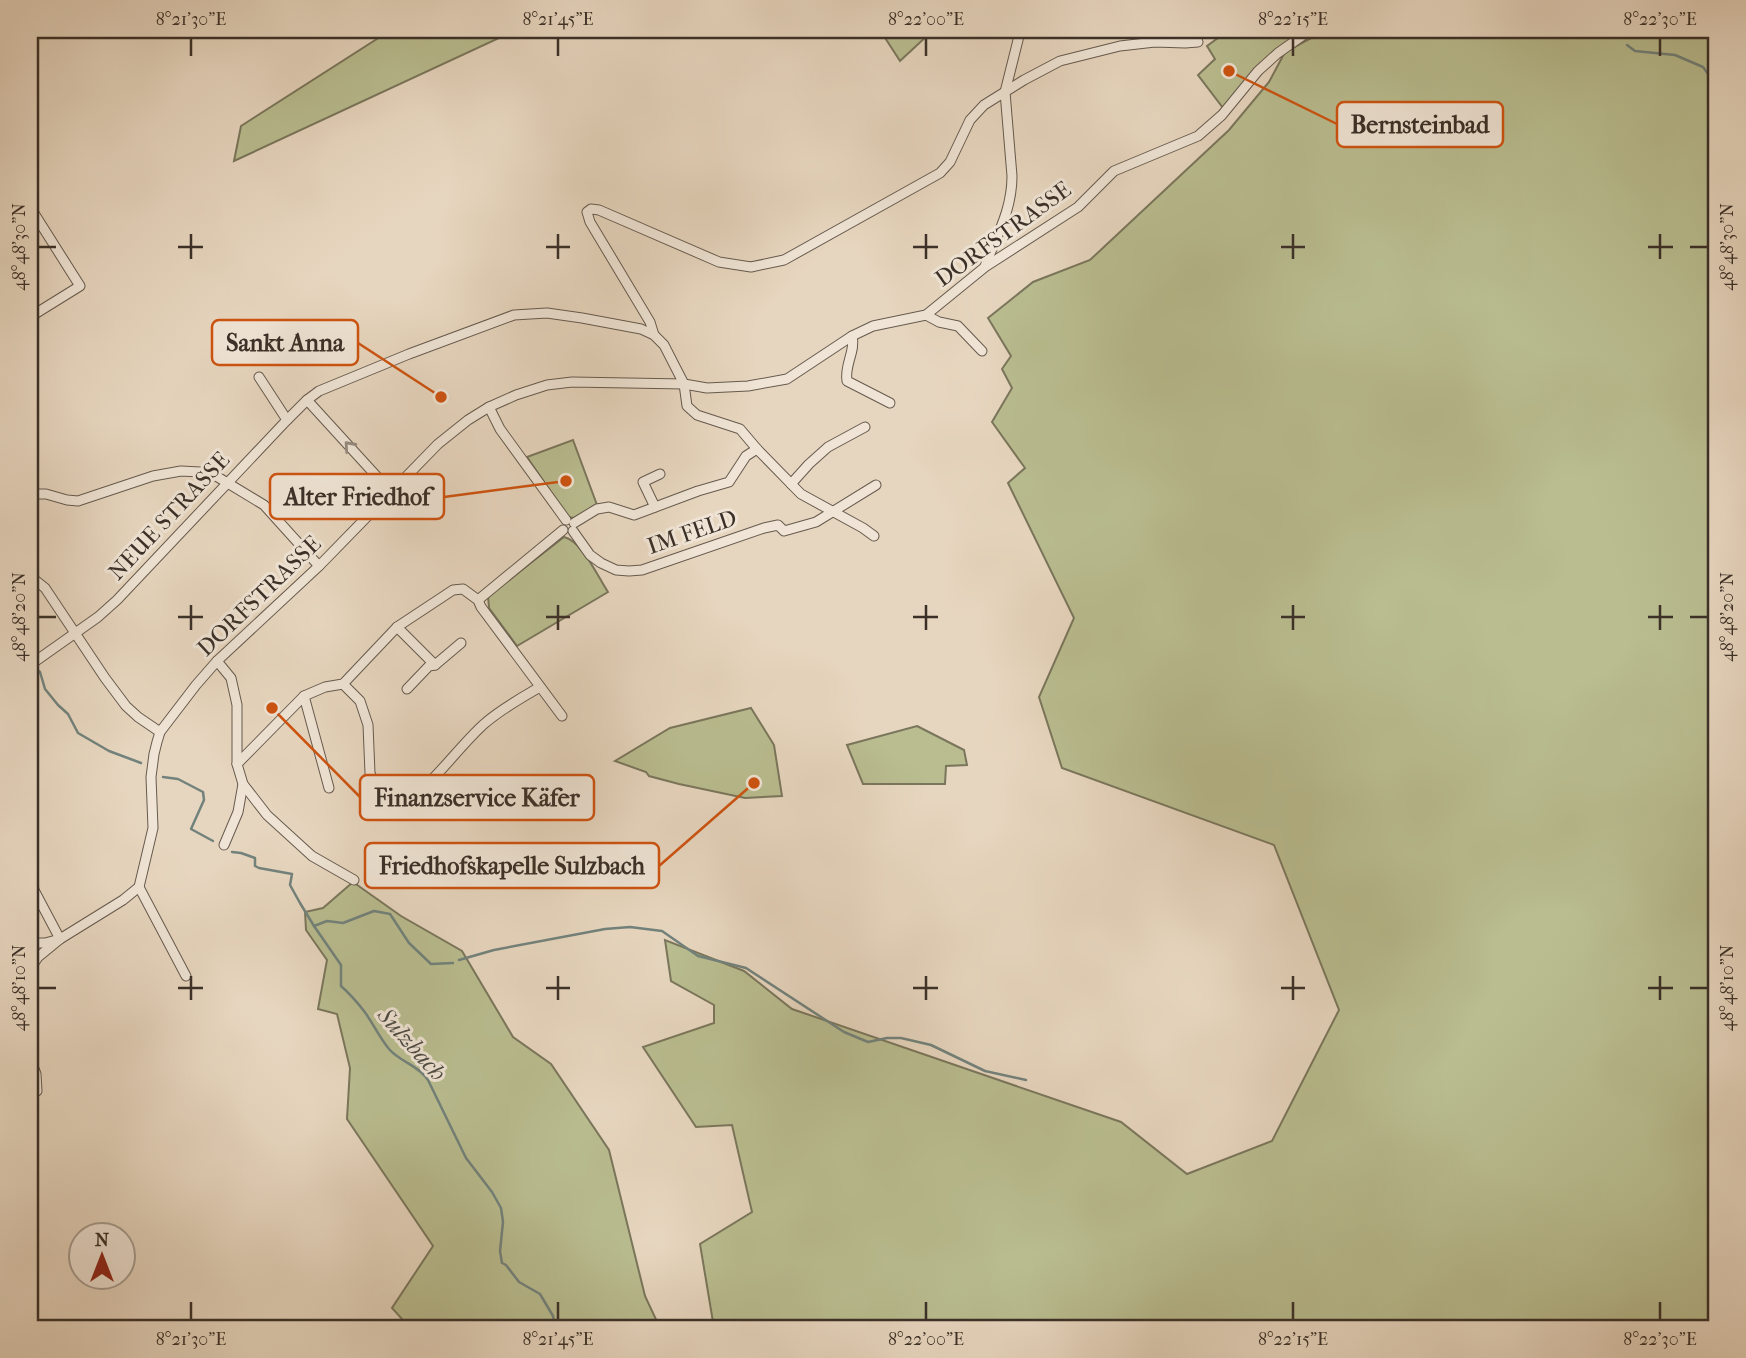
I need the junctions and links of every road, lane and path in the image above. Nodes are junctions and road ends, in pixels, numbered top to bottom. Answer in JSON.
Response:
{"nodes":[{"id":1,"x":1018,"y":36,"type":"dead end"},
{"id":2,"x":1302,"y":36,"type":"dead end"},
{"id":3,"x":1198,"y":42,"type":"dead end"},
{"id":4,"x":1004,"y":92,"type":"junction"},
{"id":5,"x":30,"y":207,"type":"edge"},
{"id":6,"x":985,"y":267,"type":"junction"},
{"id":7,"x":926,"y":315,"type":"junction"},
{"id":8,"x":30,"y":317,"type":"edge"},
{"id":9,"x":654,"y":335,"type":"junction"},
{"id":10,"x":852,"y":336,"type":"junction"},
{"id":11,"x":982,"y":351,"type":"dead end"},
{"id":12,"x":259,"y":377,"type":"dead end"},
{"id":13,"x":684,"y":384,"type":"junction"},
{"id":14,"x":307,"y":400,"type":"junction"},
{"id":15,"x":890,"y":403,"type":"dead end"},
{"id":16,"x":489,"y":407,"type":"junction"},
{"id":17,"x":287,"y":420,"type":"junction"},
{"id":18,"x":865,"y":426,"type":"dead end"},
{"id":19,"x":757,"y":449,"type":"junction"},
{"id":20,"x":660,"y":474,"type":"dead end"},
{"id":21,"x":227,"y":483,"type":"junction"},
{"id":22,"x":791,"y":485,"type":"junction"},
{"id":23,"x":876,"y":485,"type":"dead end"},
{"id":24,"x":391,"y":492,"type":"junction"},
{"id":25,"x":30,"y":494,"type":"edge"},
{"id":26,"x":655,"y":507,"type":"junction"},
{"id":27,"x":833,"y":512,"type":"junction"},
{"id":28,"x":569,"y":526,"type":"junction"},
{"id":29,"x":874,"y":536,"type":"dead end"},
{"id":30,"x":319,"y":566,"type":"junction"},
{"id":31,"x":30,"y":576,"type":"edge"},
{"id":32,"x":478,"y":600,"type":"junction"},
{"id":33,"x":397,"y":627,"type":"junction"},
{"id":34,"x":75,"y":634,"type":"junction"},
{"id":35,"x":461,"y":643,"type":"dead end"},
{"id":36,"x":217,"y":661,"type":"junction"},
{"id":37,"x":30,"y":665,"type":"edge"},
{"id":38,"x":435,"y":665,"type":"junction"},
{"id":39,"x":343,"y":684,"type":"junction"},
{"id":40,"x":540,"y":687,"type":"junction"},
{"id":41,"x":407,"y":689,"type":"dead end"},
{"id":42,"x":304,"y":696,"type":"junction"},
{"id":43,"x":562,"y":716,"type":"dead end"},
{"id":44,"x":160,"y":732,"type":"junction"},
{"id":45,"x":237,"y":764,"type":"junction"},
{"id":46,"x":243,"y":784,"type":"junction"},
{"id":47,"x":329,"y":788,"type":"dead end"},
{"id":48,"x":223,"y":845,"type":"dead end"},
{"id":49,"x":30,"y":868,"type":"edge"},
{"id":50,"x":354,"y":880,"type":"dead end"},
{"id":51,"x":139,"y":887,"type":"junction"},
{"id":52,"x":60,"y":939,"type":"junction"},
{"id":53,"x":30,"y":943,"type":"edge"},
{"id":54,"x":30,"y":969,"type":"edge"},
{"id":55,"x":186,"y":976,"type":"dead end"},
{"id":56,"x":30,"y":1058,"type":"edge"},
{"id":57,"x":37,"y":1091,"type":"dead end"}],
"edges":[{"from":1,"to":4,"type":"street"},
{"from":2,"to":6,"type":"street","name":"DORFSTRASSE"},
{"from":3,"to":4,"type":"street"},
{"from":4,"to":6,"type":"street"},
{"from":4,"to":9,"type":"street"},
{"from":5,"to":8,"type":"street"},
{"from":6,"to":7,"type":"street","name":"DORFSTRASSE"},
{"from":7,"to":10,"type":"street","name":"DORFSTRASSE"},
{"from":7,"to":11,"type":"street","name":"DORFSTRASSE"},
{"from":9,"to":13,"type":"street"},
{"from":9,"to":14,"type":"street","name":"NEUE STRASSE"},
{"from":10,"to":13,"type":"street","name":"DORFSTRASSE"},
{"from":10,"to":15,"type":"street"},
{"from":12,"to":17,"type":"street"},
{"from":13,"to":16,"type":"street","name":"DORFSTRASSE"},
{"from":13,"to":19,"type":"street"},
{"from":14,"to":17,"type":"street","name":"NEUE STRASSE"},
{"from":24,"to":14,"type":"street","one_way":true},
{"from":16,"to":24,"type":"street","name":"DORFSTRASSE"},
{"from":16,"to":28,"type":"street","name":"IM FELD"},
{"from":17,"to":21,"type":"street","name":"NEUE STRASSE"},
{"from":18,"to":22,"type":"street"},
{"from":19,"to":22,"type":"street"},
{"from":19,"to":26,"type":"street"},
{"from":20,"to":26,"type":"street"},
{"from":21,"to":25,"type":"street"},
{"from":21,"to":30,"type":"street"},
{"from":21,"to":34,"type":"street","name":"NEUE STRASSE"},
{"from":22,"to":27,"type":"street"},
{"from":23,"to":27,"type":"street","name":"IM FELD"},
{"from":24,"to":30,"type":"street","name":"DORFSTRASSE"},
{"from":26,"to":28,"type":"street"},
{"from":27,"to":28,"type":"street","name":"IM FELD"},
{"from":27,"to":29,"type":"street"},
{"from":28,"to":32,"type":"street"},
{"from":30,"to":36,"type":"street","name":"DORFSTRASSE"},
{"from":31,"to":34,"type":"street"},
{"from":32,"to":33,"type":"street"},
{"from":32,"to":40,"type":"street"},
{"from":33,"to":38,"type":"street"},
{"from":33,"to":39,"type":"street"},
{"from":34,"to":37,"type":"street","name":"NEUE STRASSE"},
{"from":34,"to":44,"type":"street"},
{"from":35,"to":38,"type":"street"},
{"from":36,"to":44,"type":"street","name":"DORFSTRASSE"},
{"from":36,"to":45,"type":"street"},
{"from":38,"to":41,"type":"street"},
{"from":39,"to":40,"type":"street"},
{"from":39,"to":42,"type":"street"},
{"from":40,"to":43,"type":"street"},
{"from":42,"to":45,"type":"street"},
{"from":42,"to":47,"type":"street"},
{"from":44,"to":51,"type":"street","name":"DORFSTRASSE"},
{"from":45,"to":46,"type":"street"},
{"from":46,"to":48,"type":"street"},
{"from":46,"to":50,"type":"street"},
{"from":49,"to":52,"type":"street"},
{"from":51,"to":52,"type":"street"},
{"from":51,"to":55,"type":"street"},
{"from":52,"to":53,"type":"street"},
{"from":52,"to":54,"type":"street"},
{"from":56,"to":57,"type":"street"}]}
